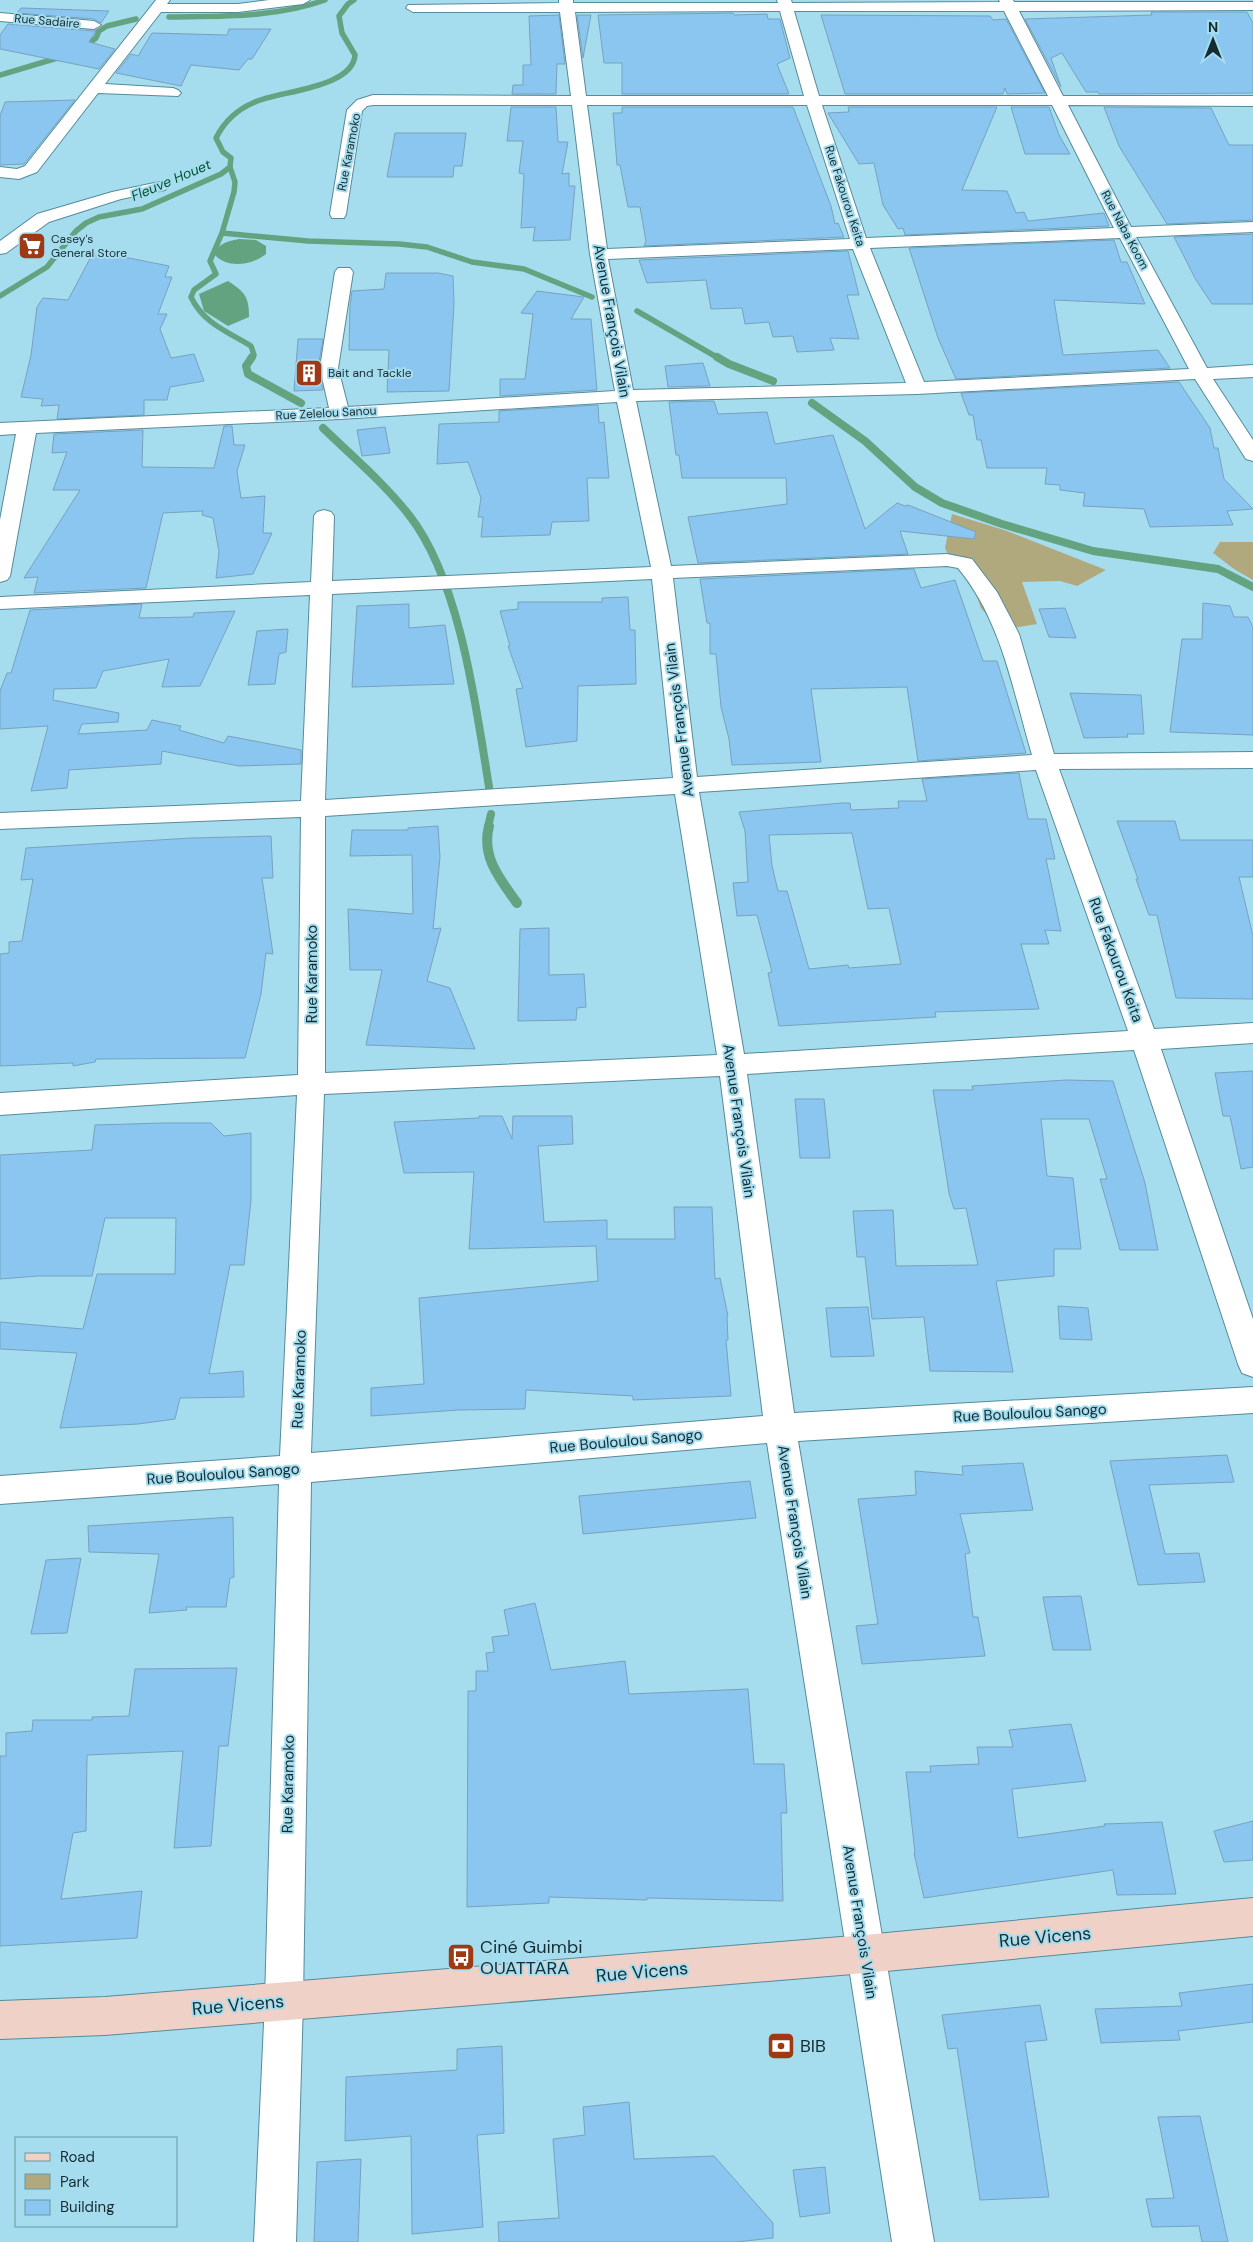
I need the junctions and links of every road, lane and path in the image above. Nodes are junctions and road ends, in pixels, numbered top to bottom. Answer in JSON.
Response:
{"nodes":[{"id":1,"x":303,"y":0,"type":"edge"},
{"id":2,"x":1008,"y":3,"type":"edge"},
{"id":3,"x":160,"y":4,"type":"edge"},
{"id":4,"x":567,"y":4,"type":"edge"},
{"id":5,"x":785,"y":4,"type":"edge"},
{"id":6,"x":1253,"y":6,"type":"edge"},
{"id":7,"x":413,"y":8,"type":"dead end"},
{"id":8,"x":2,"y":13,"type":"edge"},
{"id":9,"x":94,"y":25,"type":"dead end"},
{"id":10,"x":94,"y":88,"type":"junction"},
{"id":11,"x":173,"y":93,"type":"dead end"},
{"id":12,"x":813,"y":100,"type":"junction"},
{"id":13,"x":1058,"y":100,"type":"junction"},
{"id":14,"x":579,"y":101,"type":"junction"},
{"id":15,"x":1253,"y":101,"type":"edge"},
{"id":16,"x":0,"y":172,"type":"edge"},
{"id":17,"x":158,"y":187,"type":"dead end"},
{"id":18,"x":338,"y":214,"type":"dead end"},
{"id":19,"x":1253,"y":228,"type":"edge"},
{"id":20,"x":1125,"y":232,"type":"junction"},
{"id":21,"x":860,"y":244,"type":"junction"},
{"id":22,"x":0,"y":249,"type":"edge"},
{"id":23,"x":599,"y":254,"type":"junction"},
{"id":24,"x":344,"y":272,"type":"dead end"},
{"id":25,"x":1253,"y":371,"type":"edge"},
{"id":26,"x":1201,"y":374,"type":"junction"},
{"id":27,"x":917,"y":388,"type":"junction"},
{"id":28,"x":625,"y":396,"type":"junction"},
{"id":29,"x":340,"y":413,"type":"junction"},
{"id":30,"x":1,"y":428,"type":"edge"},
{"id":31,"x":27,"y":428,"type":"junction"},
{"id":32,"x":1253,"y":455,"type":"edge"},
{"id":33,"x":324,"y":516,"type":"dead end"},
{"id":34,"x":662,"y":571,"type":"junction"},
{"id":35,"x":0,"y":576,"type":"edge"},
{"id":36,"x":323,"y":588,"type":"junction"},
{"id":37,"x":0,"y":603,"type":"edge"},
{"id":38,"x":1253,"y":760,"type":"edge"},
{"id":39,"x":1045,"y":762,"type":"junction"},
{"id":40,"x":686,"y":786,"type":"junction"},
{"id":41,"x":313,"y":809,"type":"junction"},
{"id":42,"x":0,"y":821,"type":"edge"},
{"id":43,"x":1253,"y":1033,"type":"edge"},
{"id":44,"x":1144,"y":1038,"type":"junction"},
{"id":45,"x":732,"y":1065,"type":"junction"},
{"id":46,"x":311,"y":1084,"type":"junction"},
{"id":47,"x":0,"y":1104,"type":"edge"},
{"id":48,"x":1253,"y":1364,"type":"edge"},
{"id":49,"x":1253,"y":1400,"type":"edge"},
{"id":50,"x":780,"y":1428,"type":"junction"},
{"id":51,"x":295,"y":1469,"type":"junction"},
{"id":52,"x":0,"y":1490,"type":"edge"},
{"id":53,"x":1253,"y":1918,"type":"edge"},
{"id":54,"x":865,"y":1954,"type":"junction"},
{"id":55,"x":284,"y":2001,"type":"junction"},
{"id":56,"x":0,"y":2020,"type":"edge"},
{"id":57,"x":274,"y":2242,"type":"edge"},
{"id":58,"x":913,"y":2242,"type":"edge"}],
"edges":[{"from":1,"to":3,"type":"street"},
{"from":2,"to":5,"type":"street"},
{"from":2,"to":6,"type":"street"},
{"from":2,"to":13,"type":"street","name":"Rue Naba Koom"},
{"from":3,"to":10,"type":"street"},
{"from":4,"to":5,"type":"street"},
{"from":4,"to":7,"type":"street"},
{"from":4,"to":14,"type":"street","name":"Avenue François Vilain"},
{"from":5,"to":12,"type":"street","name":"Rue Fakourou Keita"},
{"from":8,"to":9,"type":"street","name":"Rue Sadaire"},
{"from":10,"to":11,"type":"street"},
{"from":10,"to":16,"type":"street"},
{"from":12,"to":13,"type":"street"},
{"from":12,"to":14,"type":"street"},
{"from":12,"to":21,"type":"street","name":"Rue Fakourou Keita"},
{"from":13,"to":15,"type":"street"},
{"from":13,"to":20,"type":"street","name":"Rue Naba Koom"},
{"from":14,"to":18,"type":"street","name":"Rue Karamoko"},
{"from":14,"to":23,"type":"street","name":"Avenue François Vilain"},
{"from":17,"to":22,"type":"street"},
{"from":19,"to":20,"type":"street"},
{"from":20,"to":21,"type":"street"},
{"from":20,"to":26,"type":"street","name":"Rue Naba Koom"},
{"from":21,"to":23,"type":"street"},
{"from":21,"to":27,"type":"street","name":"Rue Fakourou Keita"},
{"from":23,"to":28,"type":"street","name":"Avenue François Vilain"},
{"from":24,"to":29,"type":"street"},
{"from":25,"to":26,"type":"street","name":"Rue Zelelou Sanou"},
{"from":26,"to":27,"type":"street","name":"Rue Zelelou Sanou"},
{"from":26,"to":32,"type":"street","name":"Rue Naba Koom"},
{"from":27,"to":28,"type":"street","name":"Rue Zelelou Sanou"},
{"from":28,"to":29,"type":"street","name":"Rue Zelelou Sanou"},
{"from":28,"to":34,"type":"street","name":"Avenue François Vilain"},
{"from":29,"to":31,"type":"street","name":"Rue Zelelou Sanou"},
{"from":30,"to":31,"type":"street","name":"Rue Zelelou Sanou"},
{"from":31,"to":35,"type":"street"},
{"from":33,"to":36,"type":"street","name":"Rue Karamoko"},
{"from":34,"to":36,"type":"street"},
{"from":34,"to":39,"type":"street","name":"Rue Fakourou Keita"},
{"from":34,"to":40,"type":"street","name":"Avenue François Vilain"},
{"from":36,"to":37,"type":"street"},
{"from":36,"to":41,"type":"street","name":"Rue Karamoko"},
{"from":38,"to":39,"type":"street"},
{"from":39,"to":40,"type":"street"},
{"from":39,"to":44,"type":"street","name":"Rue Fakourou Keita"},
{"from":40,"to":41,"type":"street"},
{"from":40,"to":45,"type":"street","name":"Avenue François Vilain"},
{"from":41,"to":42,"type":"street"},
{"from":41,"to":46,"type":"street","name":"Rue Karamoko"},
{"from":43,"to":44,"type":"street"},
{"from":44,"to":45,"type":"street"},
{"from":44,"to":48,"type":"street","name":"Rue Fakourou Keita"},
{"from":45,"to":46,"type":"street"},
{"from":45,"to":50,"type":"street","name":"Avenue François Vilain"},
{"from":46,"to":47,"type":"street"},
{"from":46,"to":51,"type":"street","name":"Rue Karamoko"},
{"from":49,"to":50,"type":"street","name":"Rue Bouloulou Sanogo"},
{"from":50,"to":51,"type":"street","name":"Rue Bouloulou Sanogo"},
{"from":50,"to":54,"type":"street","name":"Avenue François Vilain"},
{"from":51,"to":52,"type":"street","name":"Rue Bouloulou Sanogo"},
{"from":51,"to":55,"type":"street","name":"Rue Karamoko"},
{"from":53,"to":54,"type":"street","name":"Rue Vicens"},
{"from":54,"to":55,"type":"street","name":"Rue Vicens"},
{"from":54,"to":58,"type":"street","name":"Avenue François Vilain"},
{"from":55,"to":56,"type":"street","name":"Rue Vicens"},
{"from":55,"to":57,"type":"street","name":"Rue Karamoko"}]}
